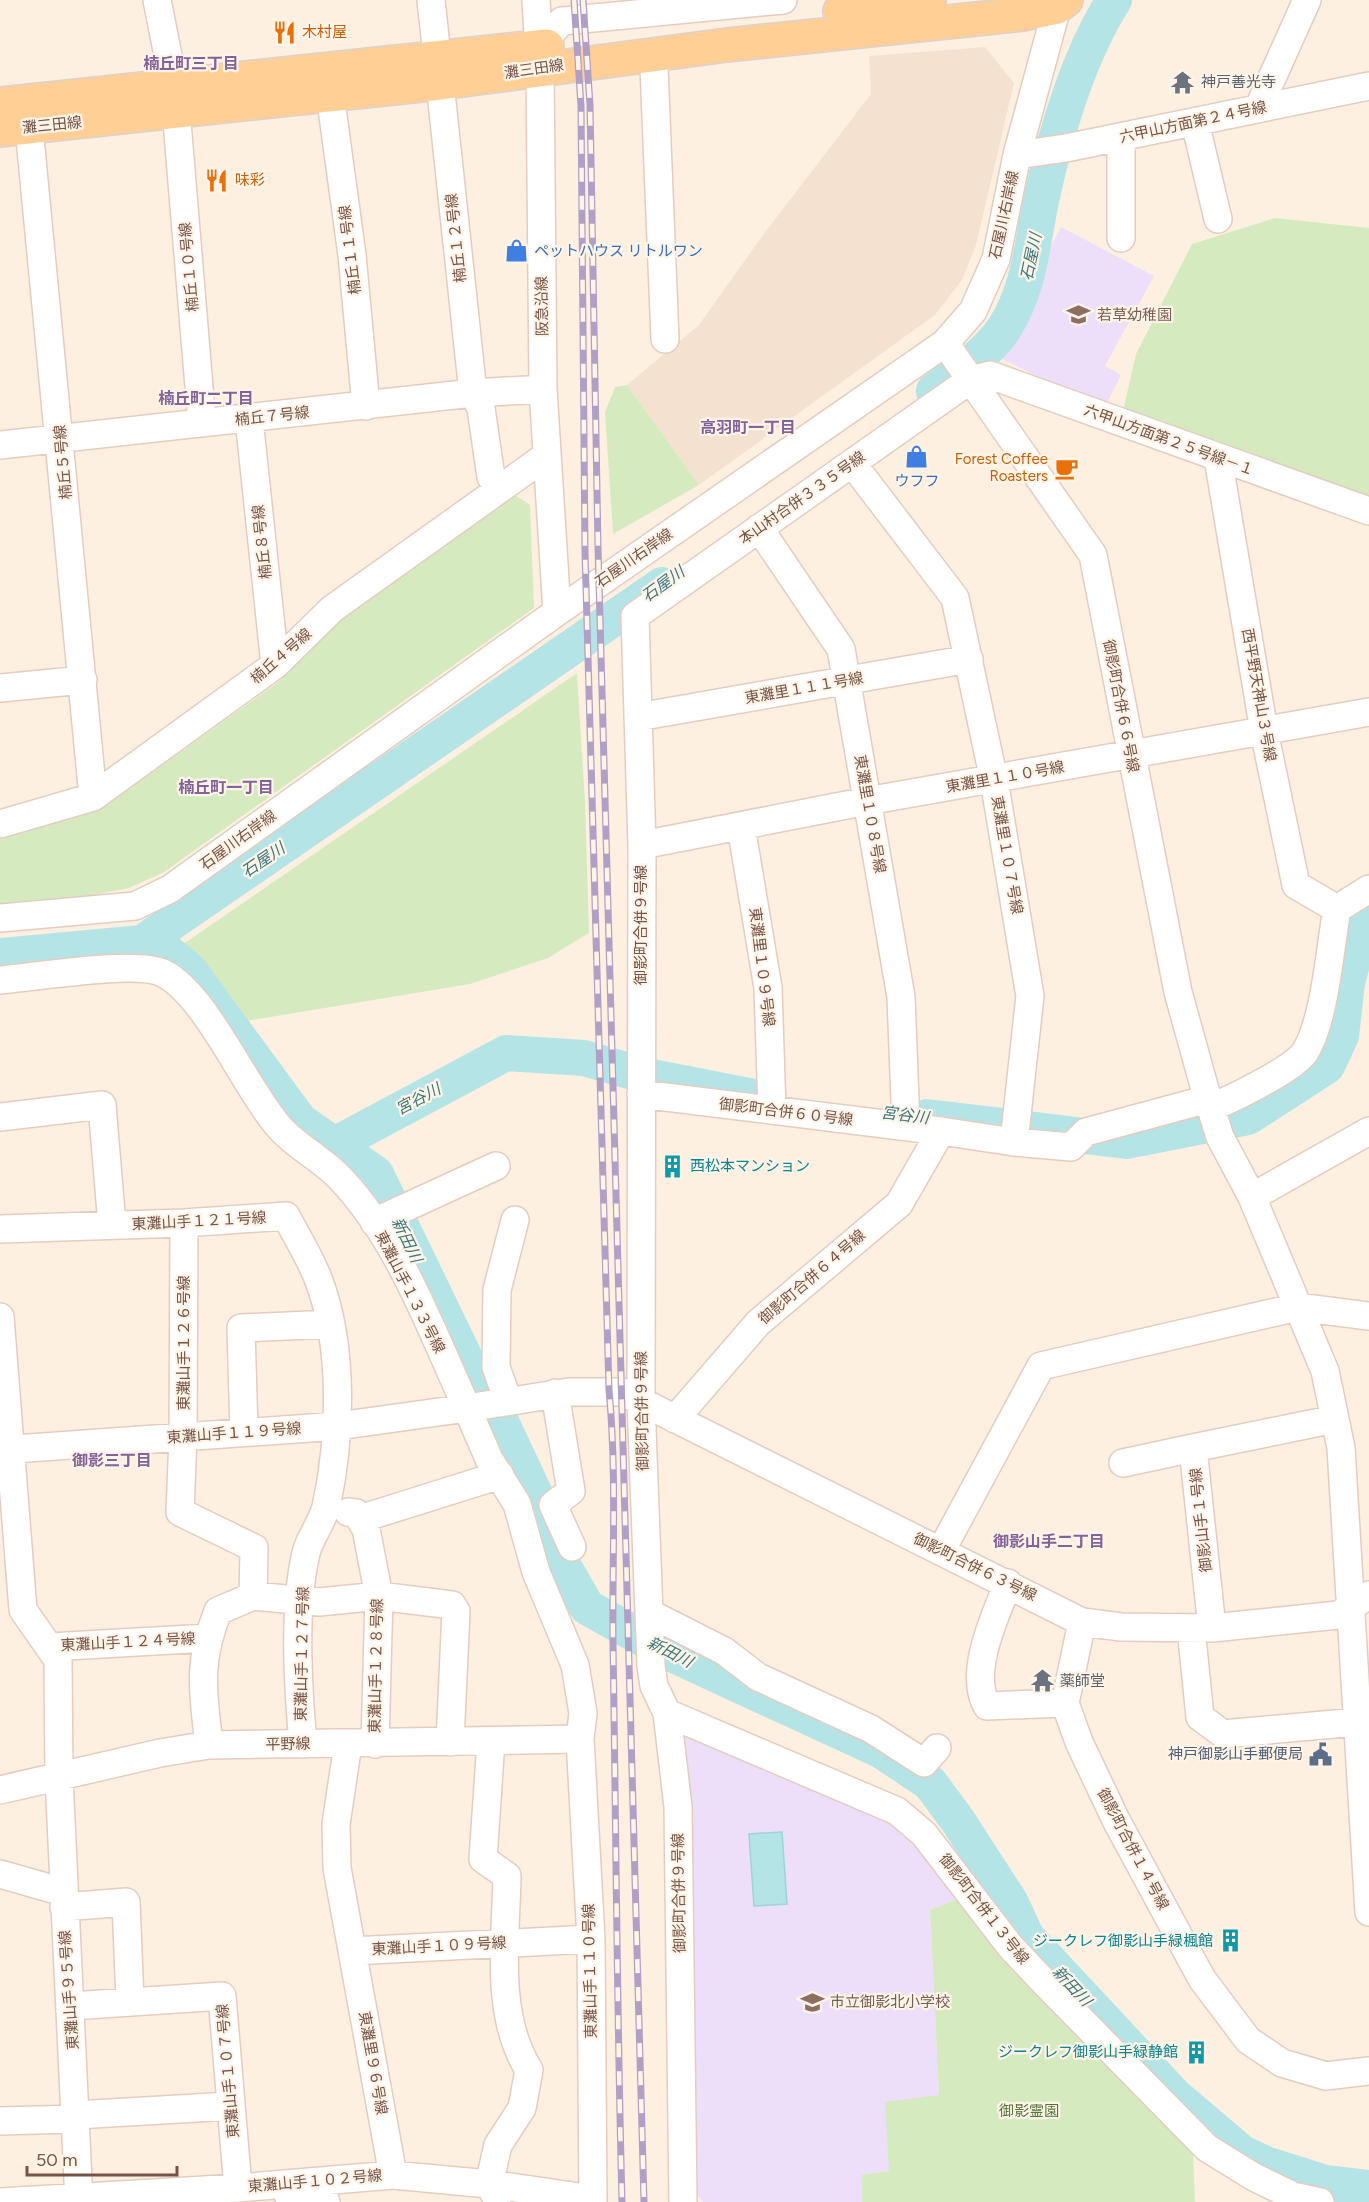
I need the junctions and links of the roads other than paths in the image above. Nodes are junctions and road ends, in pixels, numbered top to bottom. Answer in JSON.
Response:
{"nodes":[{"id":1,"x":157,"y":0,"type":"edge"},
{"id":2,"x":431,"y":0,"type":"edge"},
{"id":3,"x":536,"y":0,"type":"edge"},
{"id":4,"x":783,"y":0,"type":"edge"},
{"id":5,"x":1307,"y":0,"type":"edge"},
{"id":6,"x":1059,"y":2,"type":"edge"},
{"id":7,"x":923,"y":7,"type":"edge"},
{"id":8,"x":539,"y":65,"type":"junction"},
{"id":9,"x":654,"y":67,"type":"junction"},
{"id":10,"x":438,"y":69,"type":"junction"},
{"id":11,"x":1369,"y":86,"type":"edge"},
{"id":12,"x":330,"y":94,"type":"junction"},
{"id":13,"x":175,"y":99,"type":"junction"},
{"id":14,"x":0,"y":104,"type":"edge"},
{"id":15,"x":1258,"y":109,"type":"junction"},
{"id":16,"x":1196,"y":122,"type":"junction"},
{"id":17,"x":15,"y":129,"type":"edge"},
{"id":18,"x":1121,"y":137,"type":"junction"},
{"id":19,"x":1026,"y":154,"type":"junction"},
{"id":20,"x":1218,"y":219,"type":"dead end"},
{"id":21,"x":1121,"y":238,"type":"dead end"},
{"id":22,"x":664,"y":339,"type":"dead end"},
{"id":23,"x":945,"y":343,"type":"junction"},
{"id":24,"x":970,"y":380,"type":"junction"},
{"id":25,"x":543,"y":389,"type":"junction"},
{"id":26,"x":473,"y":393,"type":"junction"},
{"id":27,"x":366,"y":406,"type":"junction"},
{"id":28,"x":249,"y":419,"type":"junction"},
{"id":29,"x":202,"y":423,"type":"junction"},
{"id":30,"x":61,"y":437,"type":"junction"},
{"id":31,"x":0,"y":445,"type":"edge"},
{"id":32,"x":546,"y":456,"type":"junction"},
{"id":33,"x":1218,"y":458,"type":"junction"},
{"id":34,"x":852,"y":463,"type":"junction"},
{"id":35,"x":491,"y":477,"type":"dead end"},
{"id":36,"x":1369,"y":511,"type":"edge"},
{"id":37,"x":759,"y":528,"type":"junction"},
{"id":38,"x":557,"y":612,"type":"junction"},
{"id":39,"x":635,"y":616,"type":"joint"},
{"id":40,"x":969,"y":659,"type":"junction"},
{"id":41,"x":275,"y":665,"type":"junction"},
{"id":42,"x":83,"y":680,"type":"junction"},
{"id":43,"x":847,"y":680,"type":"junction"},
{"id":44,"x":0,"y":688,"type":"edge"},
{"id":45,"x":1369,"y":712,"type":"edge"},
{"id":46,"x":638,"y":717,"type":"junction"},
{"id":47,"x":1264,"y":731,"type":"junction"},
{"id":48,"x":1130,"y":754,"type":"junction"},
{"id":49,"x":994,"y":780,"type":"junction"},
{"id":50,"x":93,"y":797,"type":"junction"},
{"id":51,"x":867,"y":801,"type":"junction"},
{"id":52,"x":0,"y":824,"type":"edge"},
{"id":53,"x":741,"y":826,"type":"junction"},
{"id":54,"x":642,"y":845,"type":"junction"},
{"id":55,"x":1369,"y":889,"type":"edge"},
{"id":56,"x":1337,"y":909,"type":"junction"},
{"id":57,"x":0,"y":918,"type":"edge"},
{"id":58,"x":0,"y":980,"type":"edge"},
{"id":59,"x":640,"y":1087,"type":"junction"},
{"id":60,"x":1210,"y":1103,"type":"junction"},
{"id":61,"x":772,"y":1109,"type":"junction"},
{"id":62,"x":0,"y":1116,"type":"edge"},
{"id":63,"x":905,"y":1117,"type":"junction"},
{"id":64,"x":941,"y":1131,"type":"junction"},
{"id":65,"x":1369,"y":1131,"type":"edge"},
{"id":66,"x":1014,"y":1142,"type":"junction"},
{"id":67,"x":496,"y":1166,"type":"dead end"},
{"id":68,"x":1252,"y":1197,"type":"junction"},
{"id":69,"x":386,"y":1216,"type":"junction"},
{"id":70,"x":515,"y":1221,"type":"dead end"},
{"id":71,"x":184,"y":1223,"type":"junction"},
{"id":72,"x":112,"y":1225,"type":"junction"},
{"id":73,"x":0,"y":1229,"type":"edge"},
{"id":74,"x":1298,"y":1307,"type":"junction"},
{"id":75,"x":1369,"y":1316,"type":"edge"},
{"id":76,"x":0,"y":1317,"type":"edge"},
{"id":77,"x":331,"y":1324,"type":"junction"},
{"id":78,"x":555,"y":1394,"type":"junction"},
{"id":79,"x":632,"y":1397,"type":"junction"},
{"id":80,"x":487,"y":1405,"type":"junction"},
{"id":81,"x":675,"y":1419,"type":"junction"},
{"id":82,"x":1335,"y":1419,"type":"junction"},
{"id":83,"x":338,"y":1426,"type":"junction"},
{"id":84,"x":244,"y":1432,"type":"junction"},
{"id":85,"x":183,"y":1436,"type":"junction"},
{"id":86,"x":1193,"y":1448,"type":"junction"},
{"id":87,"x":5,"y":1449,"type":"edge"},
{"id":88,"x":1123,"y":1463,"type":"dead end"},
{"id":89,"x":500,"y":1475,"type":"junction"},
{"id":90,"x":326,"y":1509,"type":"junction"},
{"id":91,"x":360,"y":1519,"type":"junction"},
{"id":92,"x":572,"y":1547,"type":"dead end"},
{"id":93,"x":941,"y":1551,"type":"junction"},
{"id":94,"x":1008,"y":1583,"type":"junction"},
{"id":95,"x":253,"y":1596,"type":"junction"},
{"id":96,"x":378,"y":1596,"type":"junction"},
{"id":97,"x":300,"y":1599,"type":"junction"},
{"id":98,"x":1360,"y":1600,"type":"edge"},
{"id":99,"x":649,"y":1619,"type":"junction"},
{"id":100,"x":1083,"y":1622,"type":"junction"},
{"id":101,"x":1201,"y":1628,"type":"junction"},
{"id":102,"x":208,"y":1638,"type":"junction"},
{"id":103,"x":49,"y":1647,"type":"junction"},
{"id":104,"x":1065,"y":1703,"type":"junction"},
{"id":105,"x":667,"y":1713,"type":"junction"},
{"id":106,"x":1357,"y":1722,"type":"junction"},
{"id":107,"x":580,"y":1739,"type":"junction"},
{"id":108,"x":491,"y":1741,"type":"junction"},
{"id":109,"x":450,"y":1742,"type":"junction"},
{"id":110,"x":303,"y":1744,"type":"junction"},
{"id":111,"x":348,"y":1744,"type":"junction"},
{"id":112,"x":375,"y":1744,"type":"junction"},
{"id":113,"x":209,"y":1745,"type":"junction"},
{"id":114,"x":937,"y":1748,"type":"dead end"},
{"id":115,"x":59,"y":1778,"type":"junction"},
{"id":116,"x":0,"y":1790,"type":"edge"},
{"id":117,"x":1366,"y":1815,"type":"edge"},
{"id":118,"x":0,"y":1874,"type":"edge"},
{"id":119,"x":64,"y":1900,"type":"junction"},
{"id":120,"x":1369,"y":1912,"type":"edge"},
{"id":121,"x":591,"y":1939,"type":"junction"},
{"id":122,"x":506,"y":1942,"type":"junction"},
{"id":123,"x":352,"y":1951,"type":"junction"},
{"id":124,"x":130,"y":2001,"type":"junction"},
{"id":125,"x":71,"y":2006,"type":"junction"},
{"id":126,"x":1369,"y":2072,"type":"edge"},
{"id":127,"x":230,"y":2106,"type":"junction"},
{"id":128,"x":76,"y":2117,"type":"junction"},
{"id":129,"x":0,"y":2121,"type":"edge"},
{"id":130,"x":1207,"y":2148,"type":"junction"},
{"id":131,"x":393,"y":2175,"type":"junction"},
{"id":132,"x":284,"y":2183,"type":"junction"},
{"id":133,"x":238,"y":2188,"type":"junction"},
{"id":134,"x":494,"y":2193,"type":"edge"},
{"id":135,"x":79,"y":2199,"type":"edge"},
{"id":136,"x":593,"y":2201,"type":"edge"},
{"id":137,"x":0,"y":2202,"type":"edge"},
{"id":138,"x":326,"y":2202,"type":"edge"},
{"id":139,"x":683,"y":2202,"type":"edge"},
{"id":140,"x":1266,"y":2202,"type":"edge"},
{"id":141,"x":1320,"y":2202,"type":"edge"}],
"edges":[{"from":1,"to":13,"type":"street","name":"楠丘１０号線"},
{"from":2,"to":10,"type":"street","name":"楠丘１２号線"},
{"from":3,"to":8,"type":"street","name":"阪急沿線"},
{"from":4,"to":8,"type":"street"},
{"from":5,"to":15,"type":"street"},
{"from":6,"to":7,"type":"main road","name":"灘三田線"},
{"from":6,"to":19,"type":"street","name":"石屋川右岸線"},
{"from":7,"to":8,"type":"main road","name":"灘三田線"},
{"from":7,"to":9,"type":"street"},
{"from":8,"to":9,"type":"street"},
{"from":8,"to":10,"type":"main road","name":"灘三田線"},
{"from":8,"to":25,"type":"street","name":"阪急沿線"},
{"from":9,"to":22,"type":"street"},
{"from":10,"to":12,"type":"main road","name":"灘三田線"},
{"from":10,"to":13,"type":"main road","name":"灘三田線"},
{"from":10,"to":26,"type":"street","name":"楠丘１２号線"},
{"from":11,"to":15,"type":"street","name":"六甲山方面第２４号線"},
{"from":12,"to":13,"type":"main road","name":"灘三田線"},
{"from":12,"to":27,"type":"street","name":"楠丘１１号線"},
{"from":13,"to":14,"type":"main road","name":"灘三田線"},
{"from":13,"to":17,"type":"main road","name":"灘三田線"},
{"from":13,"to":29,"type":"street","name":"楠丘１０号線"},
{"from":15,"to":16,"type":"street","name":"六甲山方面第２４号線"},
{"from":16,"to":18,"type":"street","name":"六甲山方面第２４号線"},
{"from":16,"to":20,"type":"street"},
{"from":17,"to":30,"type":"street","name":"楠丘５号線"},
{"from":18,"to":19,"type":"street","name":"六甲山方面第２４号線"},
{"from":18,"to":21,"type":"street"},
{"from":19,"to":23,"type":"street","name":"石屋川右岸線"},
{"from":23,"to":24,"type":"street","name":"御影町合併６６号線"},
{"from":23,"to":38,"type":"street","name":"石屋川右岸線"},
{"from":24,"to":33,"type":"street","name":"六甲山方面第２５号線－１"},
{"from":24,"to":34,"type":"street","name":"本山村合併３３５号線"},
{"from":24,"to":48,"type":"street","name":"御影町合併６６号線"},
{"from":25,"to":26,"type":"street","name":"楠丘７号線"},
{"from":25,"to":32,"type":"street","name":"阪急沿線"},
{"from":26,"to":27,"type":"street","name":"楠丘７号線"},
{"from":26,"to":35,"type":"street","name":"楠丘１２号線"},
{"from":27,"to":28,"type":"street","name":"楠丘７号線"},
{"from":28,"to":29,"type":"street","name":"楠丘７号線"},
{"from":28,"to":41,"type":"street","name":"楠丘８号線"},
{"from":29,"to":30,"type":"street","name":"楠丘７号線"},
{"from":30,"to":31,"type":"street","name":"楠丘７号線"},
{"from":30,"to":42,"type":"street","name":"楠丘５号線"},
{"from":32,"to":38,"type":"street","name":"阪急沿線"},
{"from":32,"to":41,"type":"street","name":"楠丘４号線"},
{"from":33,"to":36,"type":"street","name":"六甲山方面第２５号線－１"},
{"from":33,"to":47,"type":"street","name":"西平野天神山３号線"},
{"from":34,"to":37,"type":"street","name":"本山村合併３３５号線"},
{"from":34,"to":40,"type":"street","name":"東灘里１０７号線"},
{"from":37,"to":39,"type":"street","name":"本山村合併３３５号線"},
{"from":37,"to":43,"type":"street","name":"東灘里１０８号線"},
{"from":38,"to":57,"type":"street","name":"石屋川右岸線"},
{"from":39,"to":46,"type":"street","name":"御影町合併９号線"},
{"from":40,"to":43,"type":"street","name":"東灘里１１１号線"},
{"from":40,"to":49,"type":"street","name":"東灘里１０７号線"},
{"from":41,"to":50,"type":"street","name":"楠丘４号線"},
{"from":42,"to":44,"type":"street"},
{"from":42,"to":50,"type":"street","name":"楠丘５号線"},
{"from":43,"to":46,"type":"street","name":"東灘里１１１号線"},
{"from":43,"to":51,"type":"street","name":"東灘里１０８号線"},
{"from":45,"to":47,"type":"street","name":"東灘里１１０号線"},
{"from":46,"to":54,"type":"street","name":"御影町合併９号線"},
{"from":47,"to":48,"type":"street","name":"東灘里１１０号線"},
{"from":47,"to":56,"type":"street","name":"西平野天神山３号線"},
{"from":48,"to":49,"type":"street","name":"東灘里１１０号線"},
{"from":48,"to":60,"type":"street","name":"御影町合併６６号線"},
{"from":49,"to":51,"type":"street","name":"東灘里１１０号線"},
{"from":49,"to":66,"type":"street","name":"東灘里１０７号線"},
{"from":50,"to":52,"type":"street","name":"楠丘４号線"},
{"from":51,"to":53,"type":"street","name":"東灘里１１０号線"},
{"from":51,"to":63,"type":"street","name":"東灘里１０８号線"},
{"from":53,"to":54,"type":"street","name":"東灘里１１０号線"},
{"from":53,"to":61,"type":"street","name":"東灘里１０９号線"},
{"from":54,"to":59,"type":"street","name":"御影町合併９号線"},
{"from":55,"to":56,"type":"street"},
{"from":56,"to":60,"type":"street","name":"御影町合併６０号線"},
{"from":58,"to":69,"type":"street","name":"東灘山手１３３号線"},
{"from":59,"to":61,"type":"street","name":"御影町合併６０号線"},
{"from":59,"to":79,"type":"street","name":"御影町合併９号線"},
{"from":60,"to":66,"type":"street","name":"御影町合併６０号線"},
{"from":60,"to":68,"type":"street","name":"御影町合併６６号線"},
{"from":61,"to":63,"type":"street","name":"御影町合併６０号線"},
{"from":62,"to":72,"type":"street"},
{"from":63,"to":64,"type":"street","name":"御影町合併６０号線"},
{"from":64,"to":66,"type":"street","name":"御影町合併６０号線"},
{"from":64,"to":81,"type":"street","name":"御影町合併６４号線"},
{"from":65,"to":68,"type":"street"},
{"from":67,"to":69,"type":"street"},
{"from":68,"to":74,"type":"street","name":"御影町合併６６号線"},
{"from":69,"to":80,"type":"street","name":"東灘山手１３３号線"},
{"from":70,"to":80,"type":"street"},
{"from":71,"to":72,"type":"street","name":"東灘山手１２１号線"},
{"from":71,"to":77,"type":"street","name":"東灘山手１２１号線"},
{"from":71,"to":85,"type":"street","name":"東灘山手１２６号線"},
{"from":72,"to":73,"type":"street","name":"東灘山手１２１号線"},
{"from":74,"to":75,"type":"street"},
{"from":74,"to":82,"type":"street","name":"御影町合併６６号線"},
{"from":74,"to":93,"type":"street"},
{"from":76,"to":87,"type":"street","name":"東灘山手９５号線"},
{"from":77,"to":83,"type":"street","name":"東灘山手１２１号線"},
{"from":77,"to":84,"type":"street"},
{"from":78,"to":79,"type":"street","name":"東灘山手１１９号線"},
{"from":78,"to":80,"type":"street","name":"東灘山手１１９号線"},
{"from":78,"to":92,"type":"street"},
{"from":79,"to":81,"type":"street","name":"御影町合併６３号線"},
{"from":79,"to":99,"type":"street","name":"御影町合併９号線"},
{"from":80,"to":83,"type":"street","name":"東灘山手１１９号線"},
{"from":80,"to":89,"type":"street","name":"東灘山手１３３号線"},
{"from":81,"to":93,"type":"street","name":"御影町合併６３号線"},
{"from":82,"to":86,"type":"street","name":"御影山手１号線"},
{"from":82,"to":98,"type":"street","name":"御影町合併６６号線"},
{"from":83,"to":84,"type":"street","name":"東灘山手１１９号線"},
{"from":83,"to":90,"type":"street","name":"東灘山手１２７号線"},
{"from":84,"to":85,"type":"street","name":"東灘山手１１９号線"},
{"from":85,"to":87,"type":"street","name":"東灘山手１１９号線"},
{"from":85,"to":95,"type":"street","name":"東灘山手１２６号線"},
{"from":86,"to":88,"type":"street"},
{"from":86,"to":101,"type":"street","name":"御影山手１号線"},
{"from":87,"to":103,"type":"street","name":"東灘山手９５号線"},
{"from":89,"to":91,"type":"street"},
{"from":89,"to":107,"type":"street","name":"東灘山手１３３号線"},
{"from":90,"to":91,"type":"street"},
{"from":90,"to":97,"type":"street","name":"東灘山手１２７号線"},
{"from":91,"to":96,"type":"street","name":"東灘山手１２８号線"},
{"from":93,"to":94,"type":"street","name":"御影町合併６３号線"},
{"from":94,"to":100,"type":"street","name":"御影町合併６３号線"},
{"from":94,"to":104,"type":"street"},
{"from":95,"to":97,"type":"street"},
{"from":95,"to":102,"type":"street"},
{"from":96,"to":97,"type":"street"},
{"from":96,"to":109,"type":"street"},
{"from":96,"to":112,"type":"street","name":"東灘山手１２８号線"},
{"from":97,"to":110,"type":"street","name":"東灘山手１２７号線"},
{"from":98,"to":101,"type":"street","name":"御影町合併６３号線"},
{"from":98,"to":106,"type":"street","name":"御影町合併６６号線"},
{"from":99,"to":105,"type":"street","name":"御影町合併９号線"},
{"from":99,"to":114,"type":"street"},
{"from":100,"to":101,"type":"street","name":"御影町合併６３号線"},
{"from":100,"to":104,"type":"street"},
{"from":101,"to":106,"type":"street","name":"御影山手１号線"},
{"from":102,"to":103,"type":"street","name":"東灘山手１２４号線"},
{"from":102,"to":113,"type":"street"},
{"from":103,"to":115,"type":"street","name":"東灘山手９５号線"},
{"from":104,"to":126,"type":"street","name":"御影町合併１４号線"},
{"from":105,"to":130,"type":"street","name":"御影町合併１３号線"},
{"from":105,"to":139,"type":"street","name":"御影町合併９号線"},
{"from":106,"to":117,"type":"street","name":"御影町合併６６号線"},
{"from":107,"to":108,"type":"street","name":"平野線"},
{"from":107,"to":121,"type":"street","name":"東灘山手１１０号線"},
{"from":108,"to":109,"type":"street","name":"平野線"},
{"from":108,"to":122,"type":"street"},
{"from":109,"to":112,"type":"street","name":"平野線"},
{"from":110,"to":111,"type":"street","name":"平野線"},
{"from":110,"to":113,"type":"street","name":"平野線"},
{"from":111,"to":112,"type":"street","name":"平野線"},
{"from":111,"to":123,"type":"street","name":"東灘山手１０９号線"},
{"from":113,"to":115,"type":"street","name":"平野線"},
{"from":115,"to":116,"type":"street","name":"平野線"},
{"from":115,"to":119,"type":"street","name":"東灘山手９５号線"},
{"from":117,"to":120,"type":"street","name":"御影町合併６６号線"},
{"from":118,"to":119,"type":"street"},
{"from":119,"to":124,"type":"street"},
{"from":119,"to":125,"type":"street","name":"東灘山手９５号線"},
{"from":121,"to":122,"type":"street","name":"東灘山手１０９号線"},
{"from":121,"to":136,"type":"street","name":"東灘山手１１０号線"},
{"from":122,"to":123,"type":"street","name":"東灘山手１０９号線"},
{"from":122,"to":134,"type":"street"},
{"from":123,"to":131,"type":"street","name":"東灘里９６号線"},
{"from":124,"to":125,"type":"street","name":"東灘山手１０７号線"},
{"from":124,"to":127,"type":"street","name":"東灘山手１０７号線"},
{"from":125,"to":128,"type":"street","name":"東灘山手９５号線"},
{"from":127,"to":128,"type":"street"},
{"from":127,"to":133,"type":"street","name":"東灘山手１０７号線"},
{"from":128,"to":129,"type":"street"},
{"from":128,"to":135,"type":"street","name":"東灘山手９５号線"},
{"from":130,"to":140,"type":"street"},
{"from":130,"to":141,"type":"street","name":"御影町合併１３号線"},
{"from":131,"to":132,"type":"street","name":"東灘山手１０２号線"},
{"from":131,"to":134,"type":"street","name":"東灘山手１０２号線"},
{"from":132,"to":133,"type":"street","name":"東灘山手１０２号線"},
{"from":132,"to":138,"type":"street"},
{"from":133,"to":135,"type":"street","name":"東灘山手１０２号線"},
{"from":134,"to":136,"type":"street","name":"東灘山手１０２号線"},
{"from":135,"to":137,"type":"street","name":"東灘山手１０２号線"}]}
